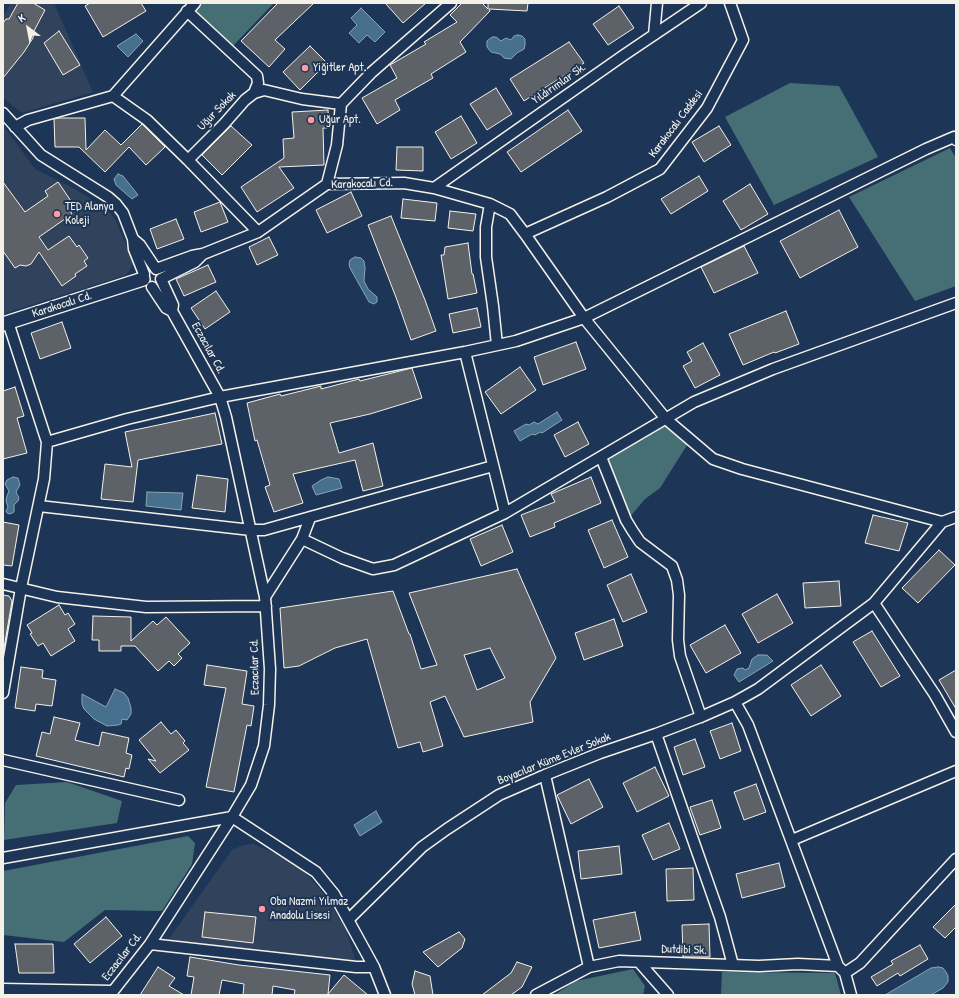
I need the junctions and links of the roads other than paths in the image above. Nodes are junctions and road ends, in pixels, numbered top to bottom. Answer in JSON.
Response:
{"nodes":[{"id":1,"x":195,"y":3,"type":"edge"},
{"id":2,"x":451,"y":3,"type":"edge"},
{"id":3,"x":657,"y":3,"type":"edge"},
{"id":4,"x":701,"y":3,"type":"edge"},
{"id":5,"x":730,"y":3,"type":"edge"},
{"id":6,"x":187,"y":11,"type":"junction"},
{"id":7,"x":654,"y":35,"type":"junction"},
{"id":8,"x":254,"y":93,"type":"junction"},
{"id":9,"x":113,"y":96,"type":"junction"},
{"id":10,"x":341,"y":104,"type":"junction"},
{"id":11,"x":3,"y":113,"type":"edge"},
{"id":12,"x":15,"y":127,"type":"junction"},
{"id":13,"x":956,"y":140,"type":"edge"},
{"id":14,"x":188,"y":160,"type":"junction"},
{"id":15,"x":327,"y":184,"type":"junction"},
{"id":16,"x":434,"y":188,"type":"junction"},
{"id":17,"x":490,"y":204,"type":"junction"},
{"id":18,"x":258,"y":232,"type":"junction"},
{"id":19,"x":525,"y":234,"type":"junction"},
{"id":20,"x":133,"y":239,"type":"junction"},
{"id":21,"x":203,"y":254,"type":"junction"},
{"id":22,"x":156,"y":270,"type":"junction"},
{"id":23,"x":161,"y":279,"type":"junction"},
{"id":24,"x":146,"y":280,"type":"junction"},
{"id":25,"x":956,"y":303,"type":"edge"},
{"id":26,"x":172,"y":311,"type":"junction"},
{"id":27,"x":584,"y":318,"type":"junction"},
{"id":28,"x":5,"y":323,"type":"edge"},
{"id":29,"x":497,"y":345,"type":"junction"},
{"id":30,"x":464,"y":352,"type":"junction"},
{"id":31,"x":220,"y":397,"type":"junction"},
{"id":32,"x":666,"y":419,"type":"junction"},
{"id":33,"x":47,"y":442,"type":"junction"},
{"id":34,"x":601,"y":457,"type":"junction"},
{"id":35,"x":493,"y":466,"type":"junction"},
{"id":36,"x":38,"y":506,"type":"junction"},
{"id":37,"x":505,"y":514,"type":"junction"},
{"id":38,"x":956,"y":517,"type":"edge"},
{"id":39,"x":310,"y":518,"type":"junction"},
{"id":40,"x":942,"y":522,"type":"junction"},
{"id":41,"x":251,"y":530,"type":"junction"},
{"id":42,"x":302,"y":539,"type":"junction"},
{"id":43,"x":3,"y":584,"type":"edge"},
{"id":44,"x":21,"y":588,"type":"junction"},
{"id":45,"x":266,"y":601,"type":"junction"},
{"id":46,"x":874,"y":603,"type":"junction"},
{"id":47,"x":3,"y":693,"type":"edge"},
{"id":48,"x":735,"y":702,"type":"junction"},
{"id":49,"x":701,"y":717,"type":"junction"},
{"id":50,"x":956,"y":732,"type":"edge"},
{"id":51,"x":656,"y":734,"type":"junction"},
{"id":52,"x":3,"y":760,"type":"edge"},
{"id":53,"x":956,"y":771,"type":"edge"},
{"id":54,"x":544,"y":775,"type":"junction"},
{"id":55,"x":180,"y":800,"type":"dead end"},
{"id":56,"x":232,"y":818,"type":"junction"},
{"id":57,"x":792,"y":840,"type":"junction"},
{"id":58,"x":3,"y":858,"type":"edge"},
{"id":59,"x":956,"y":859,"type":"edge"},
{"id":60,"x":348,"y":920,"type":"junction"},
{"id":61,"x":150,"y":944,"type":"junction"},
{"id":62,"x":639,"y":962,"type":"junction"},
{"id":63,"x":733,"y":965,"type":"junction"},
{"id":64,"x":374,"y":967,"type":"junction"},
{"id":65,"x":589,"y":967,"type":"junction"},
{"id":66,"x":842,"y":970,"type":"junction"},
{"id":67,"x":3,"y":989,"type":"edge"},
{"id":68,"x":111,"y":993,"type":"edge"},
{"id":69,"x":385,"y":995,"type":"edge"},
{"id":70,"x":536,"y":995,"type":"edge"},
{"id":71,"x":668,"y":995,"type":"edge"},
{"id":72,"x":851,"y":995,"type":"edge"}],
"edges":[{"from":1,"to":6,"type":"street"},
{"from":2,"to":10,"type":"street"},
{"from":3,"to":7,"type":"street"},
{"from":4,"to":7,"type":"street","name":"Yıldırımlar Sk."},
{"from":5,"to":19,"type":"street","name":"Karakocalı Caddesi"},
{"from":6,"to":8,"type":"street"},
{"from":6,"to":9,"type":"street"},
{"from":7,"to":16,"type":"street","name":"Yıldırımlar Sk."},
{"from":8,"to":10,"type":"street","name":"Uğur Sokak"},
{"from":8,"to":14,"type":"street","name":"Uğur Sokak"},
{"from":9,"to":12,"type":"street"},
{"from":9,"to":14,"type":"street"},
{"from":10,"to":15,"type":"street"},
{"from":11,"to":12,"type":"street"},
{"from":12,"to":20,"type":"street"},
{"from":13,"to":27,"type":"street"},
{"from":14,"to":18,"type":"street"},
{"from":15,"to":16,"type":"street","name":"Karakocalı Cd."},
{"from":15,"to":18,"type":"street","name":"Karakocalı Cd."},
{"from":16,"to":17,"type":"street","name":"Karakocalı Cd."},
{"from":17,"to":19,"type":"street","name":"Karakocalı Cd."},
{"from":17,"to":29,"type":"street"},
{"from":18,"to":21,"type":"street","name":"Karakocalı Cd."},
{"from":19,"to":27,"type":"street","name":"Karakocalı Cd."},
{"from":20,"to":22,"type":"street"},
{"from":20,"to":24,"type":"street"},
{"from":21,"to":22,"type":"street"},
{"from":21,"to":23,"type":"street"},
{"from":22,"to":23,"type":"street"},
{"from":22,"to":24,"type":"street"},
{"from":23,"to":24,"type":"street"},
{"from":23,"to":26,"type":"street"},
{"from":24,"to":26,"type":"street"},
{"from":24,"to":28,"type":"street","name":"Karakocalı Cd."},
{"from":25,"to":32,"type":"street"},
{"from":26,"to":31,"type":"street","name":"Eczacılar Cd."},
{"from":27,"to":29,"type":"street"},
{"from":27,"to":32,"type":"street","name":"Karakocalı Cd."},
{"from":28,"to":33,"type":"street"},
{"from":29,"to":30,"type":"street"},
{"from":30,"to":31,"type":"street"},
{"from":30,"to":35,"type":"street"},
{"from":31,"to":33,"type":"street"},
{"from":31,"to":41,"type":"street","name":"Eczacılar Cd."},
{"from":32,"to":34,"type":"street"},
{"from":32,"to":40,"type":"street","name":"Karakocalı Cd."},
{"from":33,"to":36,"type":"street"},
{"from":34,"to":37,"type":"street"},
{"from":34,"to":49,"type":"street"},
{"from":35,"to":37,"type":"street"},
{"from":35,"to":39,"type":"street"},
{"from":36,"to":41,"type":"street"},
{"from":36,"to":44,"type":"street"},
{"from":37,"to":42,"type":"street"},
{"from":38,"to":40,"type":"street"},
{"from":39,"to":41,"type":"street"},
{"from":39,"to":42,"type":"street"},
{"from":40,"to":46,"type":"street","name":"Boyacılar Küme Evler Sokak"},
{"from":41,"to":45,"type":"street","name":"Eczacılar Cd."},
{"from":42,"to":45,"type":"street"},
{"from":43,"to":44,"type":"street"},
{"from":44,"to":45,"type":"street"},
{"from":44,"to":47,"type":"street"},
{"from":45,"to":56,"type":"street","name":"Eczacılar Cd."},
{"from":46,"to":48,"type":"street","name":"Boyacılar Küme Evler Sokak"},
{"from":46,"to":50,"type":"street"},
{"from":48,"to":49,"type":"street","name":"Boyacılar Küme Evler Sokak"},
{"from":48,"to":57,"type":"street"},
{"from":49,"to":51,"type":"street","name":"Boyacılar Küme Evler Sokak"},
{"from":51,"to":54,"type":"street","name":"Boyacılar Küme Evler Sokak"},
{"from":51,"to":63,"type":"street"},
{"from":52,"to":55,"type":"street"},
{"from":53,"to":57,"type":"street"},
{"from":54,"to":60,"type":"street","name":"Boyacılar Küme Evler Sokak"},
{"from":54,"to":65,"type":"street"},
{"from":56,"to":58,"type":"street"},
{"from":56,"to":60,"type":"street"},
{"from":56,"to":61,"type":"street","name":"Eczacılar Cd."},
{"from":57,"to":66,"type":"street"},
{"from":59,"to":66,"type":"street"},
{"from":60,"to":64,"type":"street"},
{"from":61,"to":64,"type":"street"},
{"from":61,"to":68,"type":"street","name":"Eczacılar Cd."},
{"from":62,"to":63,"type":"street","name":"Dutdibi Sk."},
{"from":62,"to":65,"type":"street","name":"Dutdibi Sk."},
{"from":62,"to":71,"type":"street"},
{"from":63,"to":66,"type":"street","name":"Dutdibi Sk."},
{"from":64,"to":69,"type":"street"},
{"from":65,"to":70,"type":"street","name":"Dutdibi Sk."},
{"from":66,"to":72,"type":"street"},
{"from":67,"to":68,"type":"street"}]}
